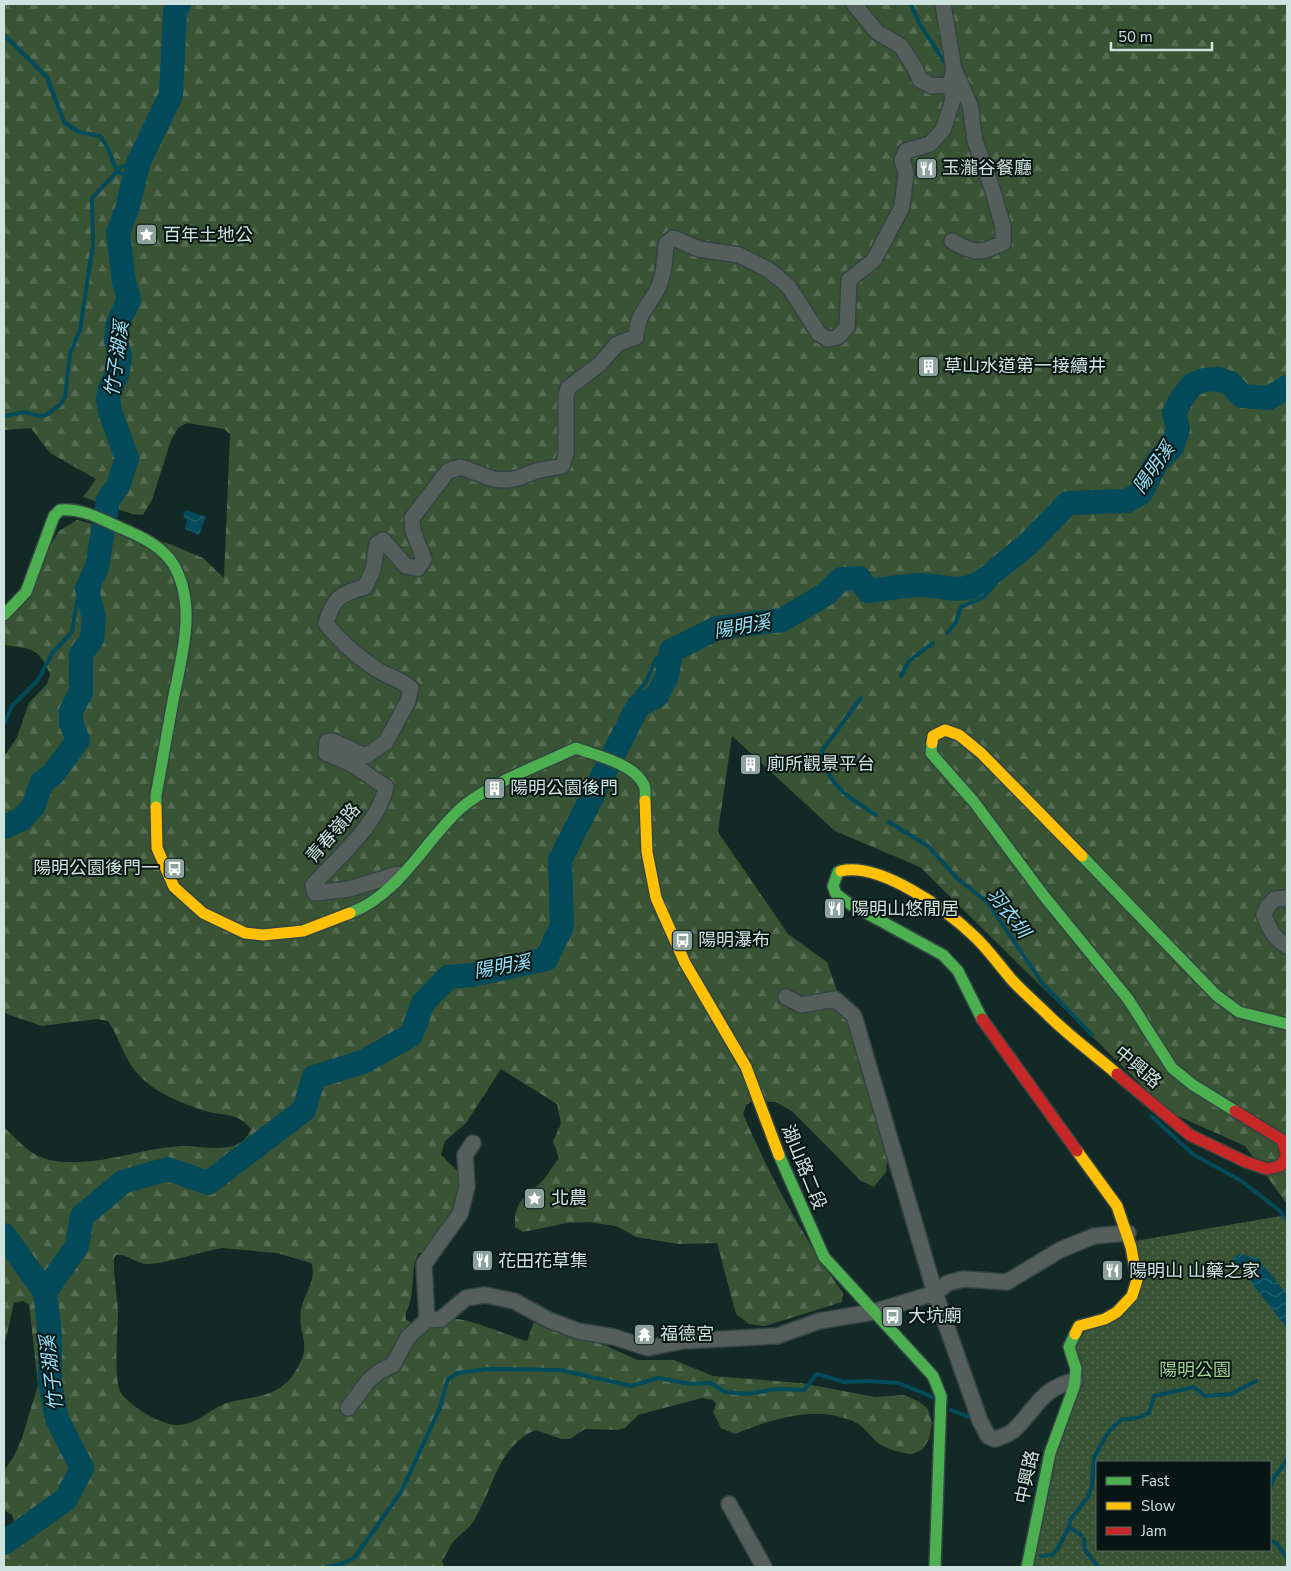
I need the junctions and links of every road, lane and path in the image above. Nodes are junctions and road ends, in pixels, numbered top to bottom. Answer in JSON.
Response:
{"nodes":[{"id":1,"x":854,"y":4,"type":"edge"},
{"id":2,"x":943,"y":4,"type":"edge"},
{"id":3,"x":954,"y":69,"type":"junction"},
{"id":4,"x":950,"y":84,"type":"junction"},
{"id":5,"x":952,"y":241,"type":"dead end"},
{"id":6,"x":4,"y":615,"type":"edge"},
{"id":7,"x":404,"y":873,"type":"junction"},
{"id":8,"x":1287,"y":898,"type":"edge"},
{"id":9,"x":1287,"y":946,"type":"edge"},
{"id":10,"x":786,"y":997,"type":"dead end"},
{"id":11,"x":1287,"y":1024,"type":"edge"},
{"id":12,"x":473,"y":1143,"type":"dead end"},
{"id":13,"x":1128,"y":1233,"type":"junction"},
{"id":14,"x":935,"y":1293,"type":"junction"},
{"id":15,"x":873,"y":1312,"type":"junction"},
{"id":16,"x":428,"y":1320,"type":"junction"},
{"id":17,"x":1075,"y":1381,"type":"junction"},
{"id":18,"x":348,"y":1408,"type":"dead end"},
{"id":19,"x":729,"y":1504,"type":"dead end"},
{"id":20,"x":764,"y":1567,"type":"edge"},
{"id":21,"x":935,"y":1567,"type":"edge"},
{"id":22,"x":1027,"y":1567,"type":"edge"}],
"edges":[{"from":1,"to":4,"type":"street"},
{"from":2,"to":3,"type":"street"},
{"from":3,"to":4,"type":"street"},
{"from":3,"to":5,"type":"street"},
{"from":4,"to":7,"type":"street","name":"青春嶺路"},
{"from":6,"to":7,"type":"street"},
{"from":7,"to":15,"type":"street","name":"湖山路二段"},
{"from":8,"to":9,"type":"street"},
{"from":10,"to":14,"type":"street"},
{"from":11,"to":13,"type":"street","name":"中興路"},
{"from":12,"to":16,"type":"street"},
{"from":13,"to":14,"type":"street"},
{"from":13,"to":17,"type":"street","name":"中興路"},
{"from":14,"to":15,"type":"street"},
{"from":14,"to":17,"type":"street"},
{"from":15,"to":16,"type":"street"},
{"from":15,"to":21,"type":"street","name":"湖山路二段"},
{"from":16,"to":18,"type":"street"},
{"from":17,"to":22,"type":"street","name":"中興路"},
{"from":19,"to":20,"type":"street"}]}
